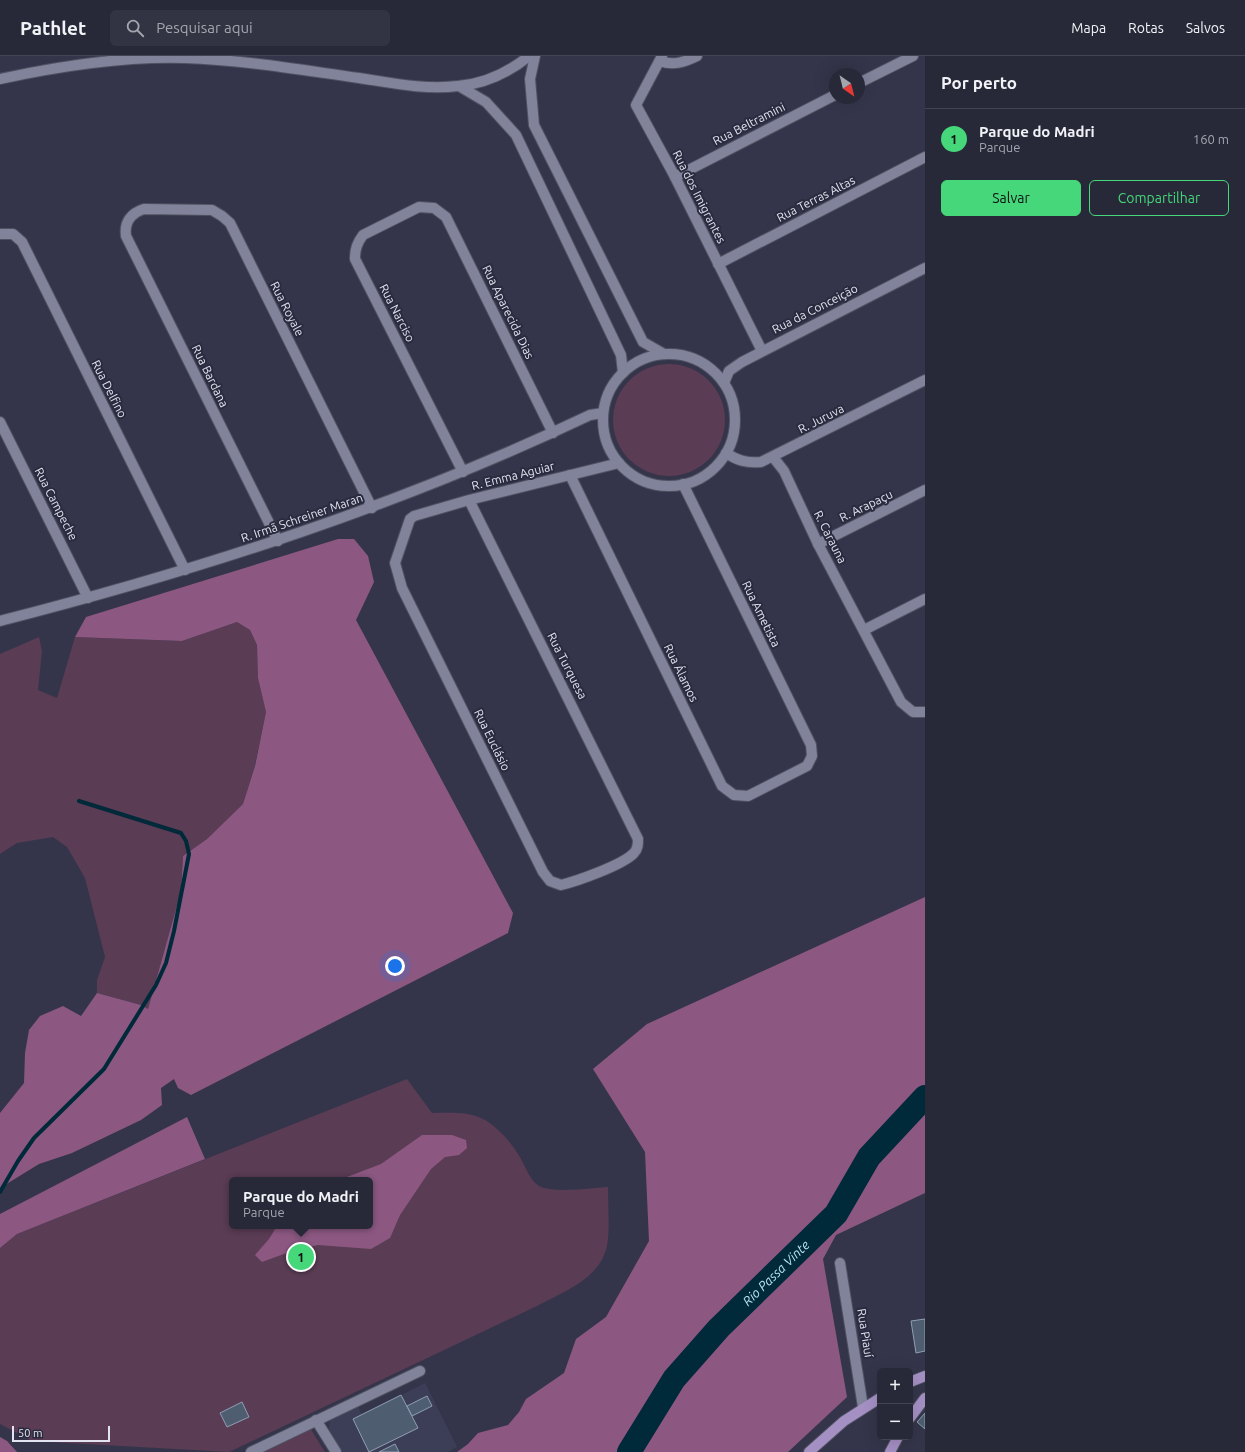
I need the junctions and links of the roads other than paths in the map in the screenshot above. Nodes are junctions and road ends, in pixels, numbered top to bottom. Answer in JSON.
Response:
{"nodes":[{"id":1,"x":530,"y":56,"type":"edge"},
{"id":2,"x":535,"y":56,"type":"edge"},
{"id":3,"x":697,"y":56,"type":"edge"},
{"id":4,"x":913,"y":56,"type":"edge"},
{"id":5,"x":661,"y":59,"type":"edge"},
{"id":6,"x":260,"y":60,"type":"edge"},
{"id":7,"x":0,"y":80,"type":"edge"},
{"id":8,"x":865,"y":80,"type":"edge"},
{"id":9,"x":459,"y":86,"type":"junction"},
{"id":10,"x":829,"y":98,"type":"edge"},
{"id":11,"x":925,"y":157,"type":"edge"},
{"id":12,"x":675,"y":177,"type":"junction"},
{"id":13,"x":434,"y":208,"type":"joint"},
{"id":14,"x":127,"y":222,"type":"joint"},
{"id":15,"x":0,"y":234,"type":"edge"},
{"id":16,"x":718,"y":264,"type":"junction"},
{"id":17,"x":925,"y":268,"type":"edge"},
{"id":18,"x":762,"y":351,"type":"junction"},
{"id":19,"x":664,"y":354,"type":"junction"},
{"id":20,"x":623,"y":373,"type":"junction"},
{"id":21,"x":925,"y":380,"type":"edge"},
{"id":22,"x":724,"y":383,"type":"junction"},
{"id":23,"x":603,"y":413,"type":"junction"},
{"id":24,"x":0,"y":422,"type":"edge"},
{"id":25,"x":553,"y":433,"type":"junction"},
{"id":26,"x":726,"y":453,"type":"junction"},
{"id":27,"x":773,"y":457,"type":"junction"},
{"id":28,"x":619,"y":463,"type":"junction"},
{"id":29,"x":463,"y":472,"type":"junction"},
{"id":30,"x":570,"y":475,"type":"junction"},
{"id":31,"x":683,"y":484,"type":"junction"},
{"id":32,"x":925,"y":490,"type":"edge"},
{"id":33,"x":469,"y":500,"type":"junction"},
{"id":34,"x":372,"y":508,"type":"junction"},
{"id":35,"x":414,"y":516,"type":"joint"},
{"id":36,"x":278,"y":541,"type":"junction"},
{"id":37,"x":818,"y":544,"type":"junction"},
{"id":38,"x":185,"y":570,"type":"junction"},
{"id":39,"x":88,"y":598,"type":"junction"},
{"id":40,"x":925,"y":599,"type":"edge"},
{"id":41,"x":0,"y":621,"type":"edge"},
{"id":42,"x":864,"y":630,"type":"junction"},
{"id":43,"x":925,"y":712,"type":"edge"},
{"id":44,"x":812,"y":756,"type":"joint"},
{"id":45,"x":638,"y":844,"type":"joint"},
{"id":46,"x":840,"y":1263,"type":"dead end"},
{"id":47,"x":420,"y":1371,"type":"dead end"},
{"id":48,"x":925,"y":1376,"type":"edge"},
{"id":49,"x":913,"y":1381,"type":"edge"},
{"id":50,"x":925,"y":1398,"type":"edge"},
{"id":51,"x":877,"y":1400,"type":"edge"},
{"id":52,"x":863,"y":1407,"type":"junction"},
{"id":53,"x":913,"y":1414,"type":"edge"},
{"id":54,"x":316,"y":1420,"type":"junction"},
{"id":55,"x":896,"y":1440,"type":"edge"},
{"id":56,"x":251,"y":1452,"type":"edge"},
{"id":57,"x":336,"y":1452,"type":"edge"},
{"id":58,"x":809,"y":1452,"type":"edge"},
{"id":59,"x":890,"y":1452,"type":"edge"}],
"edges":[{"from":1,"to":9,"type":"street"},
{"from":2,"to":19,"type":"street"},
{"from":3,"to":5,"type":"street"},
{"from":4,"to":8,"type":"street"},
{"from":5,"to":12,"type":"street","name":"Rua dos Imigrantes"},
{"from":6,"to":7,"type":"street"},
{"from":6,"to":9,"type":"street"},
{"from":9,"to":20,"type":"street"},
{"from":10,"to":12,"type":"street","name":"Rua Beltramini"},
{"from":11,"to":16,"type":"street","name":"Rua Terras Altas"},
{"from":12,"to":16,"type":"street","name":"Rua dos Imigrantes"},
{"from":13,"to":25,"type":"street","name":"Rua Aparecida Dias"},
{"from":13,"to":29,"type":"street","name":"Rua Narciso"},
{"from":14,"to":34,"type":"street","name":"Rua Royale"},
{"from":14,"to":36,"type":"street","name":"Rua Bardana"},
{"from":15,"to":38,"type":"street","name":"Rua Delfino"},
{"from":16,"to":18,"type":"street","name":"Rua dos Imigrantes"},
{"from":17,"to":18,"type":"street","name":"Rua da Conceição"},
{"from":18,"to":22,"type":"street","name":"Rua da Conceição"},
{"from":19,"to":20,"type":"street"},
{"from":19,"to":22,"type":"street"},
{"from":20,"to":23,"type":"street"},
{"from":21,"to":27,"type":"street","name":"R. Juruva"},
{"from":22,"to":26,"type":"street"},
{"from":23,"to":25,"type":"street","name":"R. Irmã Schreiner Maran"},
{"from":23,"to":28,"type":"street"},
{"from":24,"to":39,"type":"street","name":"Rua Campeche"},
{"from":25,"to":29,"type":"street","name":"R. Irmã Schreiner Maran"},
{"from":26,"to":27,"type":"street","name":"R. Juruva"},
{"from":26,"to":31,"type":"street"},
{"from":27,"to":37,"type":"street","name":"R. Carauna"},
{"from":28,"to":30,"type":"street","name":"R. Emma Aguiar"},
{"from":28,"to":31,"type":"street"},
{"from":29,"to":34,"type":"street","name":"R. Irmã Schreiner Maran"},
{"from":30,"to":33,"type":"street","name":"R. Emma Aguiar"},
{"from":30,"to":44,"type":"street","name":"Rua Álamos"},
{"from":31,"to":44,"type":"street","name":"Rua Ametista"},
{"from":32,"to":37,"type":"street","name":"R. Arapaçu"},
{"from":33,"to":35,"type":"street","name":"R. Emma Aguiar"},
{"from":33,"to":45,"type":"street","name":"Rua Turquesa"},
{"from":34,"to":36,"type":"street","name":"R. Irmã Schreiner Maran"},
{"from":35,"to":45,"type":"street","name":"Rua Euclásio"},
{"from":36,"to":38,"type":"street","name":"R. Irmã Schreiner Maran"},
{"from":37,"to":42,"type":"street","name":"R. Carauna"},
{"from":38,"to":39,"type":"street","name":"R. Irmã Schreiner Maran"},
{"from":39,"to":41,"type":"street","name":"R. Irmã Schreiner Maran"},
{"from":40,"to":42,"type":"street"},
{"from":42,"to":43,"type":"street","name":"R. Carauna"},
{"from":46,"to":52,"type":"street","name":"Rua Piauí"},
{"from":47,"to":54,"type":"street"},
{"from":48,"to":49,"type":"main road"},
{"from":50,"to":53,"type":"main road"},
{"from":51,"to":52,"type":"main road"},
{"from":52,"to":58,"type":"main road"},
{"from":54,"to":56,"type":"street"},
{"from":54,"to":57,"type":"street"},
{"from":55,"to":59,"type":"main road"}]}
